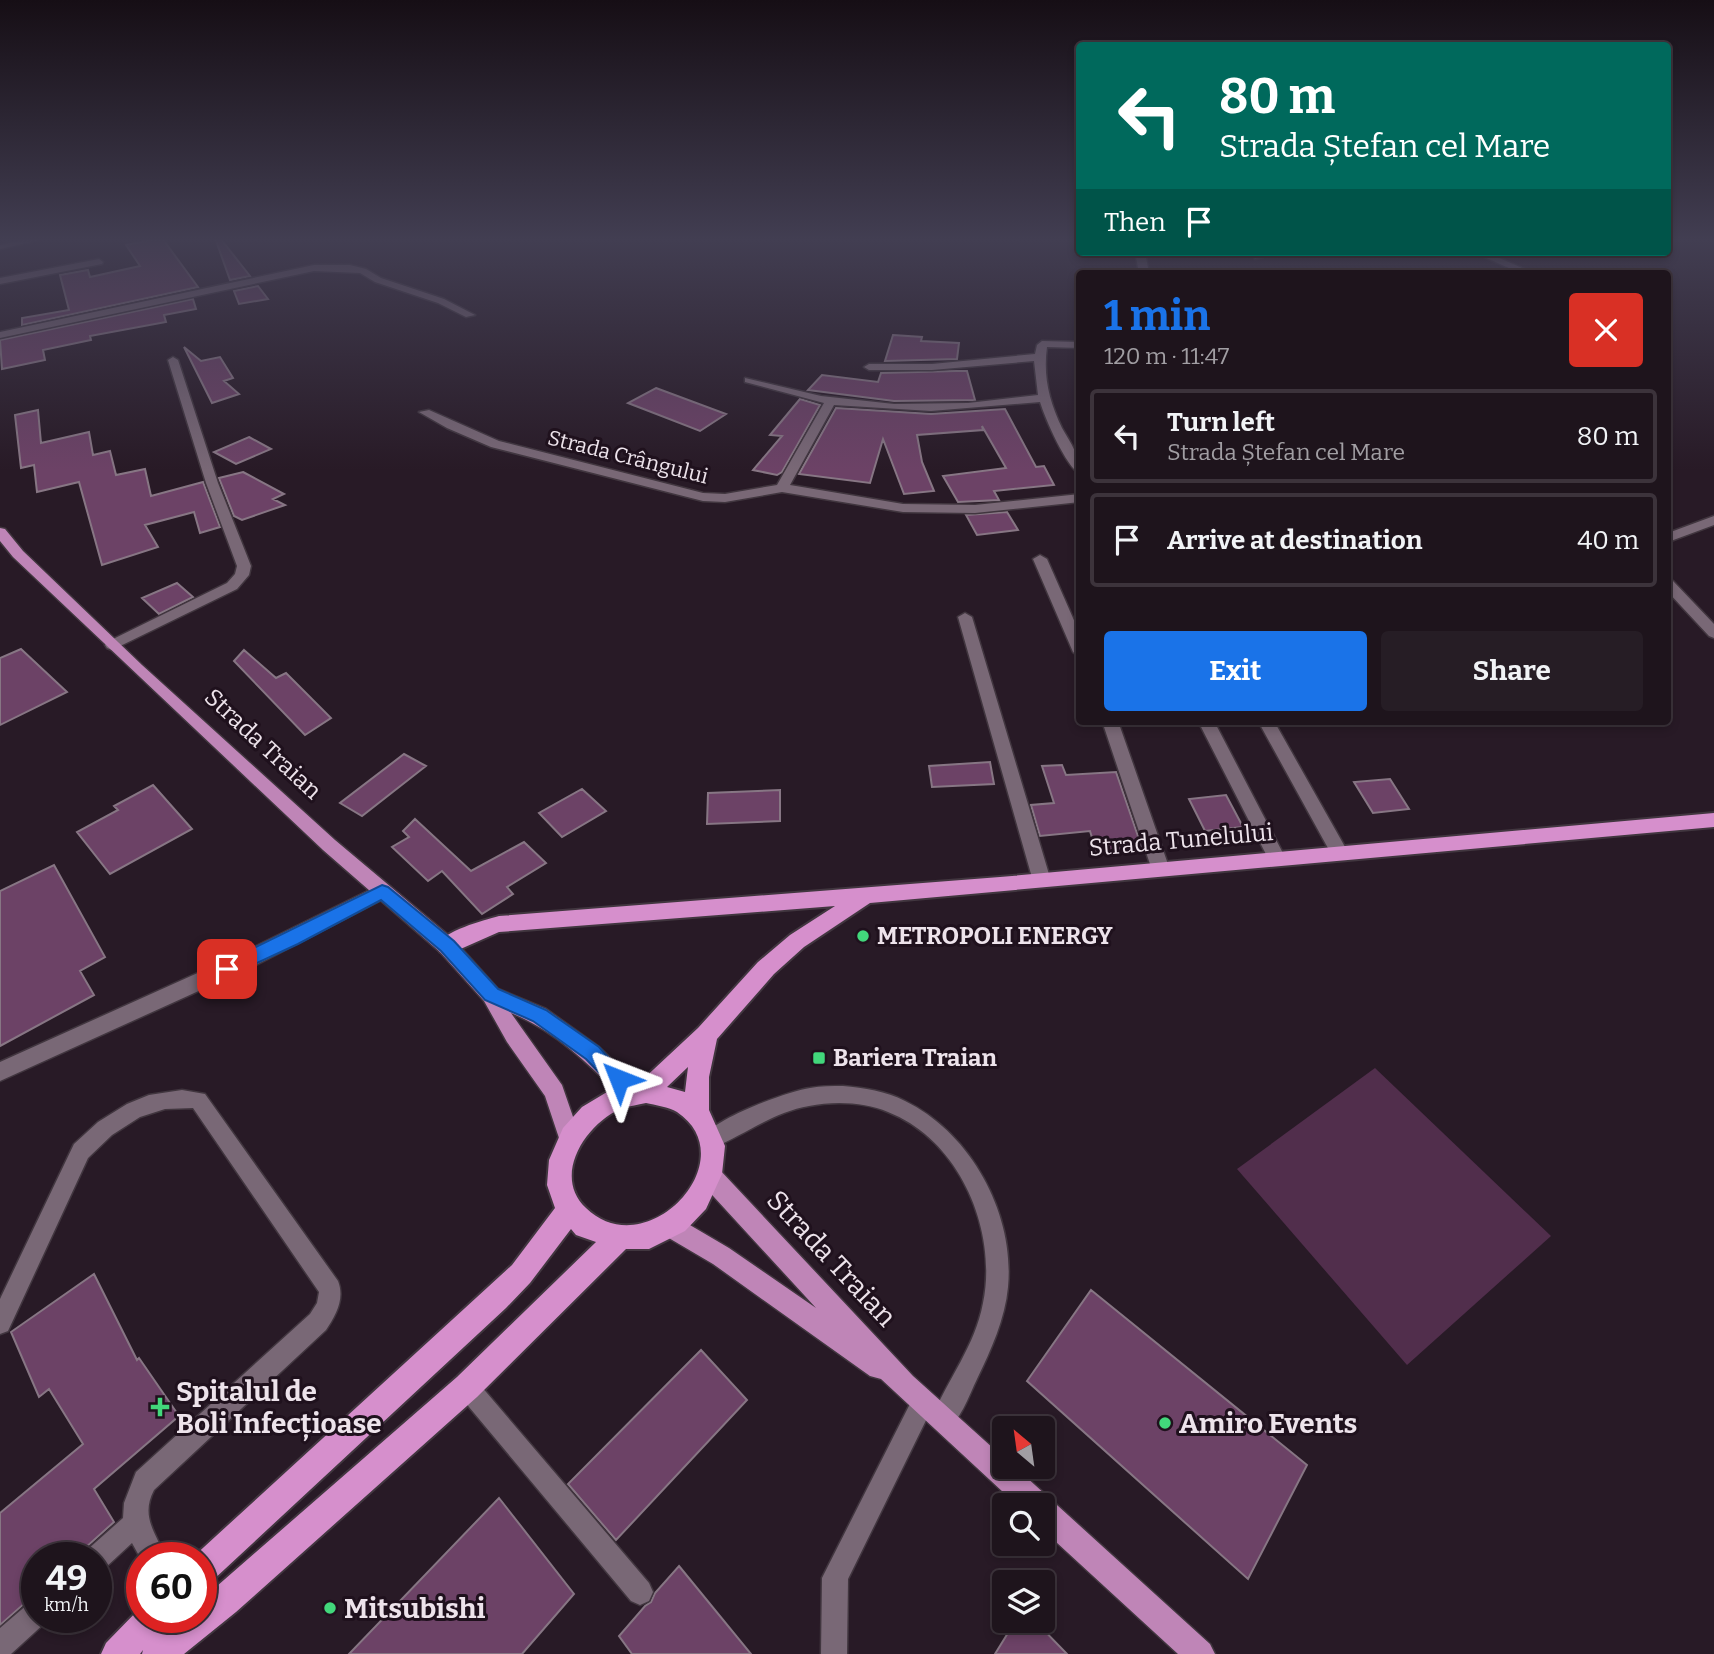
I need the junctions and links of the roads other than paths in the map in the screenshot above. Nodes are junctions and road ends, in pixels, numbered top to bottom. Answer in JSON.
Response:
{"nodes":[{"id":1,"x":93,"y":315,"type":"edge"},
{"id":2,"x":0,"y":335,"type":"edge"},
{"id":3,"x":1076,"y":345,"type":"edge"},
{"id":4,"x":1039,"y":356,"type":"junction"},
{"id":5,"x":173,"y":360,"type":"dead end"},
{"id":6,"x":869,"y":367,"type":"dead end"},
{"id":7,"x":749,"y":380,"type":"dead end"},
{"id":8,"x":1042,"y":398,"type":"junction"},
{"id":9,"x":830,"y":402,"type":"junction"},
{"id":10,"x":425,"y":411,"type":"dead end"},
{"id":11,"x":1076,"y":462,"type":"edge"},
{"id":12,"x":782,"y":488,"type":"junction"},
{"id":13,"x":1076,"y":499,"type":"edge"},
{"id":14,"x":1714,"y":520,"type":"edge"},
{"id":15,"x":1,"y":535,"type":"edge"},
{"id":16,"x":1671,"y":537,"type":"edge"},
{"id":17,"x":1040,"y":559,"type":"dead end"},
{"id":18,"x":1671,"y":587,"type":"edge"},
{"id":19,"x":965,"y":617,"type":"dead end"},
{"id":20,"x":1714,"y":633,"type":"edge"},
{"id":21,"x":1076,"y":643,"type":"edge"},
{"id":22,"x":113,"y":645,"type":"junction"},
{"id":23,"x":1111,"y":725,"type":"edge"},
{"id":24,"x":1208,"y":725,"type":"edge"},
{"id":25,"x":1268,"y":725,"type":"edge"},
{"id":26,"x":1714,"y":820,"type":"edge"},
{"id":27,"x":1339,"y":854,"type":"junction"},
{"id":28,"x":1277,"y":859,"type":"junction"},
{"id":29,"x":1161,"y":870,"type":"junction"},
{"id":30,"x":1042,"y":881,"type":"junction"},
{"id":31,"x":382,"y":891,"type":"junction"},
{"id":32,"x":866,"y":896,"type":"junction"},
{"id":33,"x":447,"y":946,"type":"junction"},
{"id":34,"x":491,"y":995,"type":"junction"},
{"id":35,"x":706,"y":1035,"type":"junction"},
{"id":36,"x":0,"y":1072,"type":"edge"},
{"id":37,"x":639,"y":1092,"type":"junction"},
{"id":38,"x":697,"y":1111,"type":"junction"},
{"id":39,"x":569,"y":1137,"type":"junction"},
{"id":40,"x":712,"y":1139,"type":"junction"},
{"id":41,"x":711,"y":1177,"type":"junction"},
{"id":42,"x":569,"y":1210,"type":"junction"},
{"id":43,"x":670,"y":1226,"type":"junction"},
{"id":44,"x":620,"y":1237,"type":"junction"},
{"id":45,"x":0,"y":1323,"type":"edge"},
{"id":46,"x":467,"y":1387,"type":"junction"},
{"id":47,"x":914,"y":1393,"type":"junction"},
{"id":48,"x":943,"y":1419,"type":"junction"},
{"id":49,"x":1024,"y":1493,"type":"edge"},
{"id":50,"x":1055,"y":1522,"type":"edge"},
{"id":51,"x":135,"y":1524,"type":"junction"},
{"id":52,"x":145,"y":1542,"type":"edge"},
{"id":53,"x":112,"y":1545,"type":"edge"},
{"id":54,"x":217,"y":1555,"type":"edge"},
{"id":55,"x":640,"y":1592,"type":"dead end"},
{"id":56,"x":21,"y":1627,"type":"edge"},
{"id":57,"x":137,"y":1633,"type":"edge"},
{"id":58,"x":0,"y":1646,"type":"edge"},
{"id":59,"x":117,"y":1654,"type":"edge"},
{"id":60,"x":158,"y":1654,"type":"edge"},
{"id":61,"x":834,"y":1654,"type":"edge"},
{"id":62,"x":1200,"y":1654,"type":"edge"}],
"edges":[{"from":1,"to":2,"type":"street"},
{"from":3,"to":4,"type":"street"},
{"from":4,"to":6,"type":"street"},
{"from":4,"to":8,"type":"street"},
{"from":5,"to":22,"type":"street"},
{"from":7,"to":9,"type":"street"},
{"from":8,"to":9,"type":"street"},
{"from":8,"to":11,"type":"street"},
{"from":9,"to":12,"type":"street"},
{"from":10,"to":12,"type":"street","name":"Strada Crângului"},
{"from":12,"to":13,"type":"street","name":"Strada Crângului"},
{"from":14,"to":16,"type":"street"},
{"from":15,"to":22,"type":"main road","name":"Strada Traian"},
{"from":17,"to":21,"type":"street"},
{"from":18,"to":20,"type":"street"},
{"from":19,"to":30,"type":"street"},
{"from":22,"to":31,"type":"main road","name":"Strada Traian"},
{"from":23,"to":29,"type":"street"},
{"from":24,"to":28,"type":"street"},
{"from":25,"to":27,"type":"street"},
{"from":26,"to":27,"type":"highway","name":"Strada Tunelului"},
{"from":27,"to":28,"type":"highway","name":"Strada Tunelului"},
{"from":28,"to":29,"type":"highway","name":"Strada Tunelului"},
{"from":29,"to":30,"type":"highway","name":"Strada Tunelului"},
{"from":30,"to":32,"type":"highway","name":"Strada Tunelului"},
{"from":31,"to":33,"type":"main road","name":"Strada Traian"},
{"from":31,"to":36,"type":"street"},
{"from":32,"to":33,"type":"highway"},
{"from":32,"to":35,"type":"highway","name":"Strada Tunelului"},
{"from":33,"to":34,"type":"main road","name":"Strada Traian"},
{"from":34,"to":37,"type":"main road","name":"Strada Traian"},
{"from":34,"to":39,"type":"main road","name":"Strada Traian"},
{"from":35,"to":37,"type":"highway","name":"Strada Tunelului"},
{"from":35,"to":38,"type":"highway","name":"Strada Tunelului"},
{"from":37,"to":38,"type":"highway"},
{"from":37,"to":39,"type":"highway"},
{"from":38,"to":40,"type":"highway"},
{"from":39,"to":42,"type":"highway"},
{"from":40,"to":41,"type":"highway"},
{"from":40,"to":48,"type":"lane"},
{"from":41,"to":43,"type":"highway"},
{"from":41,"to":47,"type":"main road","name":"Strada Traian"},
{"from":42,"to":44,"type":"highway"},
{"from":42,"to":54,"type":"highway"},
{"from":43,"to":44,"type":"highway"},
{"from":43,"to":47,"type":"main road","name":"Strada Traian"},
{"from":44,"to":46,"type":"highway"},
{"from":45,"to":51,"type":"lane"},
{"from":46,"to":55,"type":"lane"},
{"from":46,"to":60,"type":"highway"},
{"from":47,"to":48,"type":"main road","name":"Strada Traian"},
{"from":47,"to":61,"type":"lane"},
{"from":48,"to":49,"type":"main road","name":"Strada Traian"},
{"from":50,"to":62,"type":"main road"},
{"from":51,"to":52,"type":"lane"},
{"from":51,"to":53,"type":"lane"},
{"from":56,"to":58,"type":"lane"},
{"from":57,"to":59,"type":"highway"}]}
